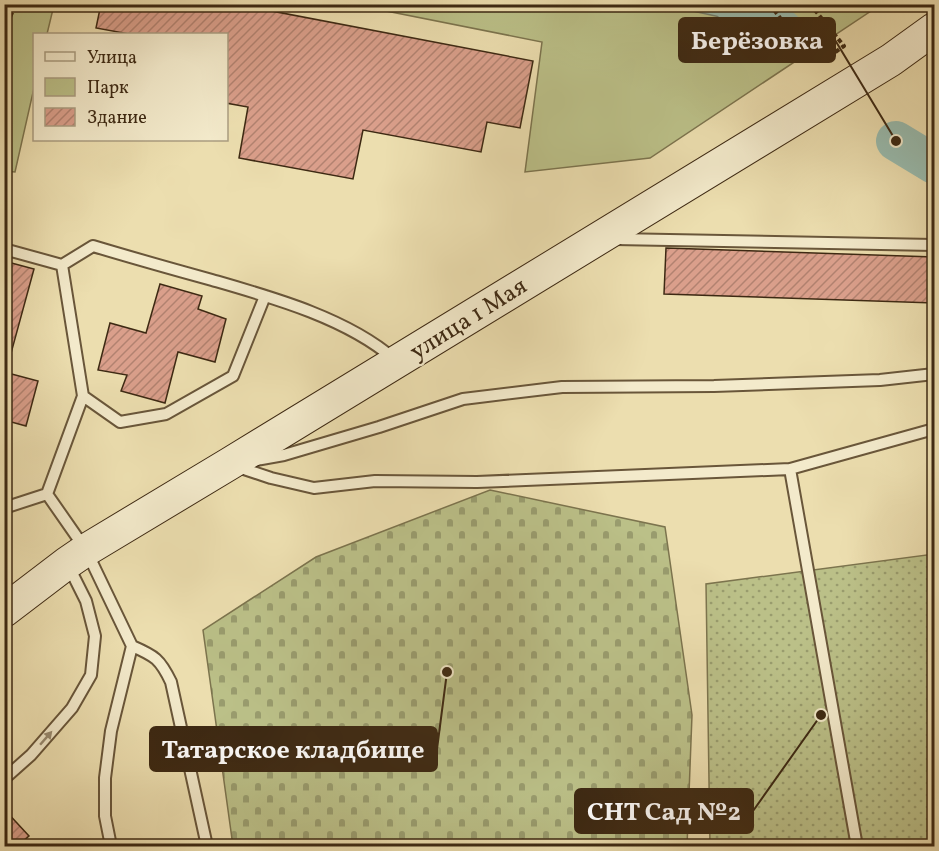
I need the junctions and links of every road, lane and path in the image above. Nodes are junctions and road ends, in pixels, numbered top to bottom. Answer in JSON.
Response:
{"nodes":[{"id":1,"x":16,"y":4,"type":"edge"},
{"id":2,"x":770,"y":4,"type":"edge"},
{"id":3,"x":810,"y":4,"type":"edge"},
{"id":4,"x":934,"y":29,"type":"edge"},
{"id":5,"x":4,"y":30,"type":"edge"},
{"id":6,"x":812,"y":50,"type":"dead end"},
{"id":7,"x":824,"y":60,"type":"dead end"},
{"id":8,"x":597,"y":238,"type":"junction"},
{"id":9,"x":934,"y":245,"type":"edge"},
{"id":10,"x":4,"y":249,"type":"edge"},
{"id":11,"x":62,"y":264,"type":"junction"},
{"id":12,"x":266,"y":296,"type":"junction"},
{"id":13,"x":397,"y":362,"type":"junction"},
{"id":14,"x":934,"y":374,"type":"edge"},
{"id":15,"x":83,"y":396,"type":"junction"},
{"id":16,"x":934,"y":429,"type":"edge"},
{"id":17,"x":229,"y":464,"type":"junction"},
{"id":18,"x":790,"y":469,"type":"junction"},
{"id":19,"x":47,"y":494,"type":"junction"},
{"id":20,"x":4,"y":508,"type":"edge"},
{"id":21,"x":76,"y":556,"type":"junction"},
{"id":22,"x":4,"y":611,"type":"edge"},
{"id":23,"x":132,"y":646,"type":"junction"},
{"id":24,"x":4,"y":779,"type":"edge"},
{"id":25,"x":111,"y":846,"type":"edge"},
{"id":26,"x":207,"y":846,"type":"edge"},
{"id":27,"x":850,"y":846,"type":"edge"}],
"edges":[{"from":1,"to":5,"type":"path"},
{"from":2,"to":6,"type":"path"},
{"from":3,"to":7,"type":"path"},
{"from":4,"to":8,"type":"main road","name":"улица 1 Мая"},
{"from":8,"to":9,"type":"lane"},
{"from":8,"to":13,"type":"main road","name":"улица 1 Мая"},
{"from":10,"to":11,"type":"lane"},
{"from":11,"to":12,"type":"lane"},
{"from":11,"to":15,"type":"lane"},
{"from":12,"to":13,"type":"lane"},
{"from":12,"to":15,"type":"lane"},
{"from":13,"to":17,"type":"main road","name":"улица 1 Мая"},
{"from":14,"to":17,"type":"lane"},
{"from":15,"to":19,"type":"lane"},
{"from":16,"to":18,"type":"lane"},
{"from":17,"to":18,"type":"lane"},
{"from":17,"to":21,"type":"main road","name":"улица 1 Мая"},
{"from":18,"to":27,"type":"lane"},
{"from":19,"to":20,"type":"lane"},
{"from":19,"to":21,"type":"lane"},
{"from":21,"to":22,"type":"main road","name":"улица 1 Мая"},
{"from":21,"to":23,"type":"lane"},
{"from":24,"to":21,"type":"lane","one_way":true},
{"from":23,"to":25,"type":"lane"},
{"from":23,"to":26,"type":"lane"}]}
